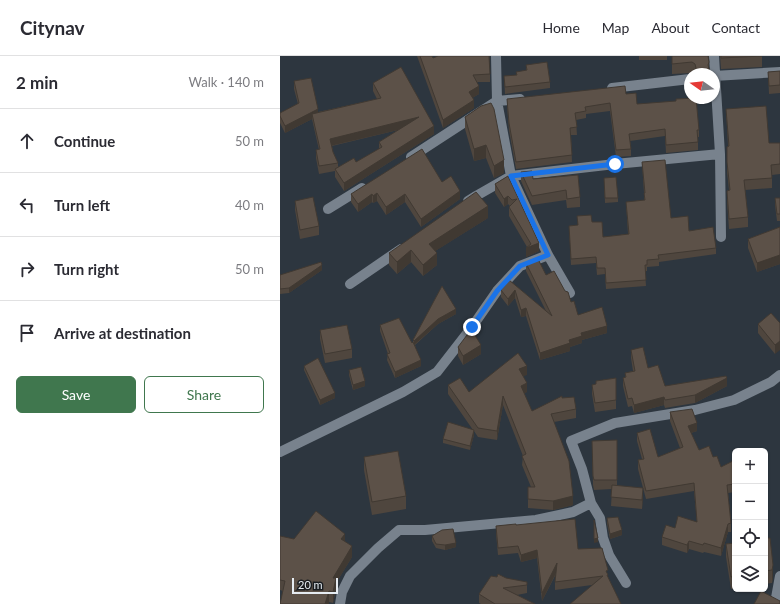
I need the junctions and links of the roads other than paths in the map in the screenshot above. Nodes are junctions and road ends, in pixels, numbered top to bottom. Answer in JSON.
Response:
{"nodes":[{"id":1,"x":496,"y":56,"type":"edge"},
{"id":2,"x":714,"y":56,"type":"edge"},
{"id":3,"x":715,"y":68,"type":"edge"},
{"id":4,"x":780,"y":72,"type":"edge"},
{"id":5,"x":720,"y":76,"type":"edge"},
{"id":6,"x":684,"y":80,"type":"edge"},
{"id":7,"x":605,"y":89,"type":"edge"},
{"id":8,"x":528,"y":98,"type":"edge"},
{"id":9,"x":497,"y":101,"type":"junction"},
{"id":10,"x":717,"y":104,"type":"edge"},
{"id":11,"x":720,"y":154,"type":"junction"},
{"id":12,"x":401,"y":163,"type":"edge"},
{"id":13,"x":511,"y":176,"type":"junction"},
{"id":14,"x":369,"y":184,"type":"edge"},
{"id":15,"x":463,"y":205,"type":"edge"},
{"id":16,"x":328,"y":209,"type":"dead end"},
{"id":17,"x":722,"y":237,"type":"dead end"},
{"id":18,"x":406,"y":244,"type":"edge"},
{"id":19,"x":548,"y":255,"type":"junction"},
{"id":20,"x":350,"y":284,"type":"dead end"},
{"id":21,"x":570,"y":293,"type":"edge"},
{"id":22,"x":780,"y":375,"type":"edge"},
{"id":23,"x":280,"y":452,"type":"edge"},
{"id":24,"x":592,"y":503,"type":"junction"},
{"id":25,"x":780,"y":576,"type":"edge"},
{"id":26,"x":626,"y":583,"type":"dead end"},
{"id":27,"x":340,"y":604,"type":"edge"},
{"id":28,"x":780,"y":604,"type":"edge"}],
"edges":[{"from":1,"to":9,"type":"street"},
{"from":2,"to":3,"type":"street"},
{"from":4,"to":5,"type":"street"},
{"from":6,"to":7,"type":"street"},
{"from":8,"to":9,"type":"street"},
{"from":9,"to":12,"type":"street"},
{"from":9,"to":13,"type":"street"},
{"from":10,"to":11,"type":"street"},
{"from":11,"to":13,"type":"street"},
{"from":11,"to":17,"type":"street"},
{"from":13,"to":15,"type":"street"},
{"from":13,"to":19,"type":"street"},
{"from":14,"to":16,"type":"street"},
{"from":18,"to":20,"type":"street"},
{"from":19,"to":21,"type":"street"},
{"from":19,"to":23,"type":"street"},
{"from":22,"to":24,"type":"street"},
{"from":24,"to":26,"type":"street"},
{"from":24,"to":27,"type":"street"},
{"from":25,"to":28,"type":"street"}]}
